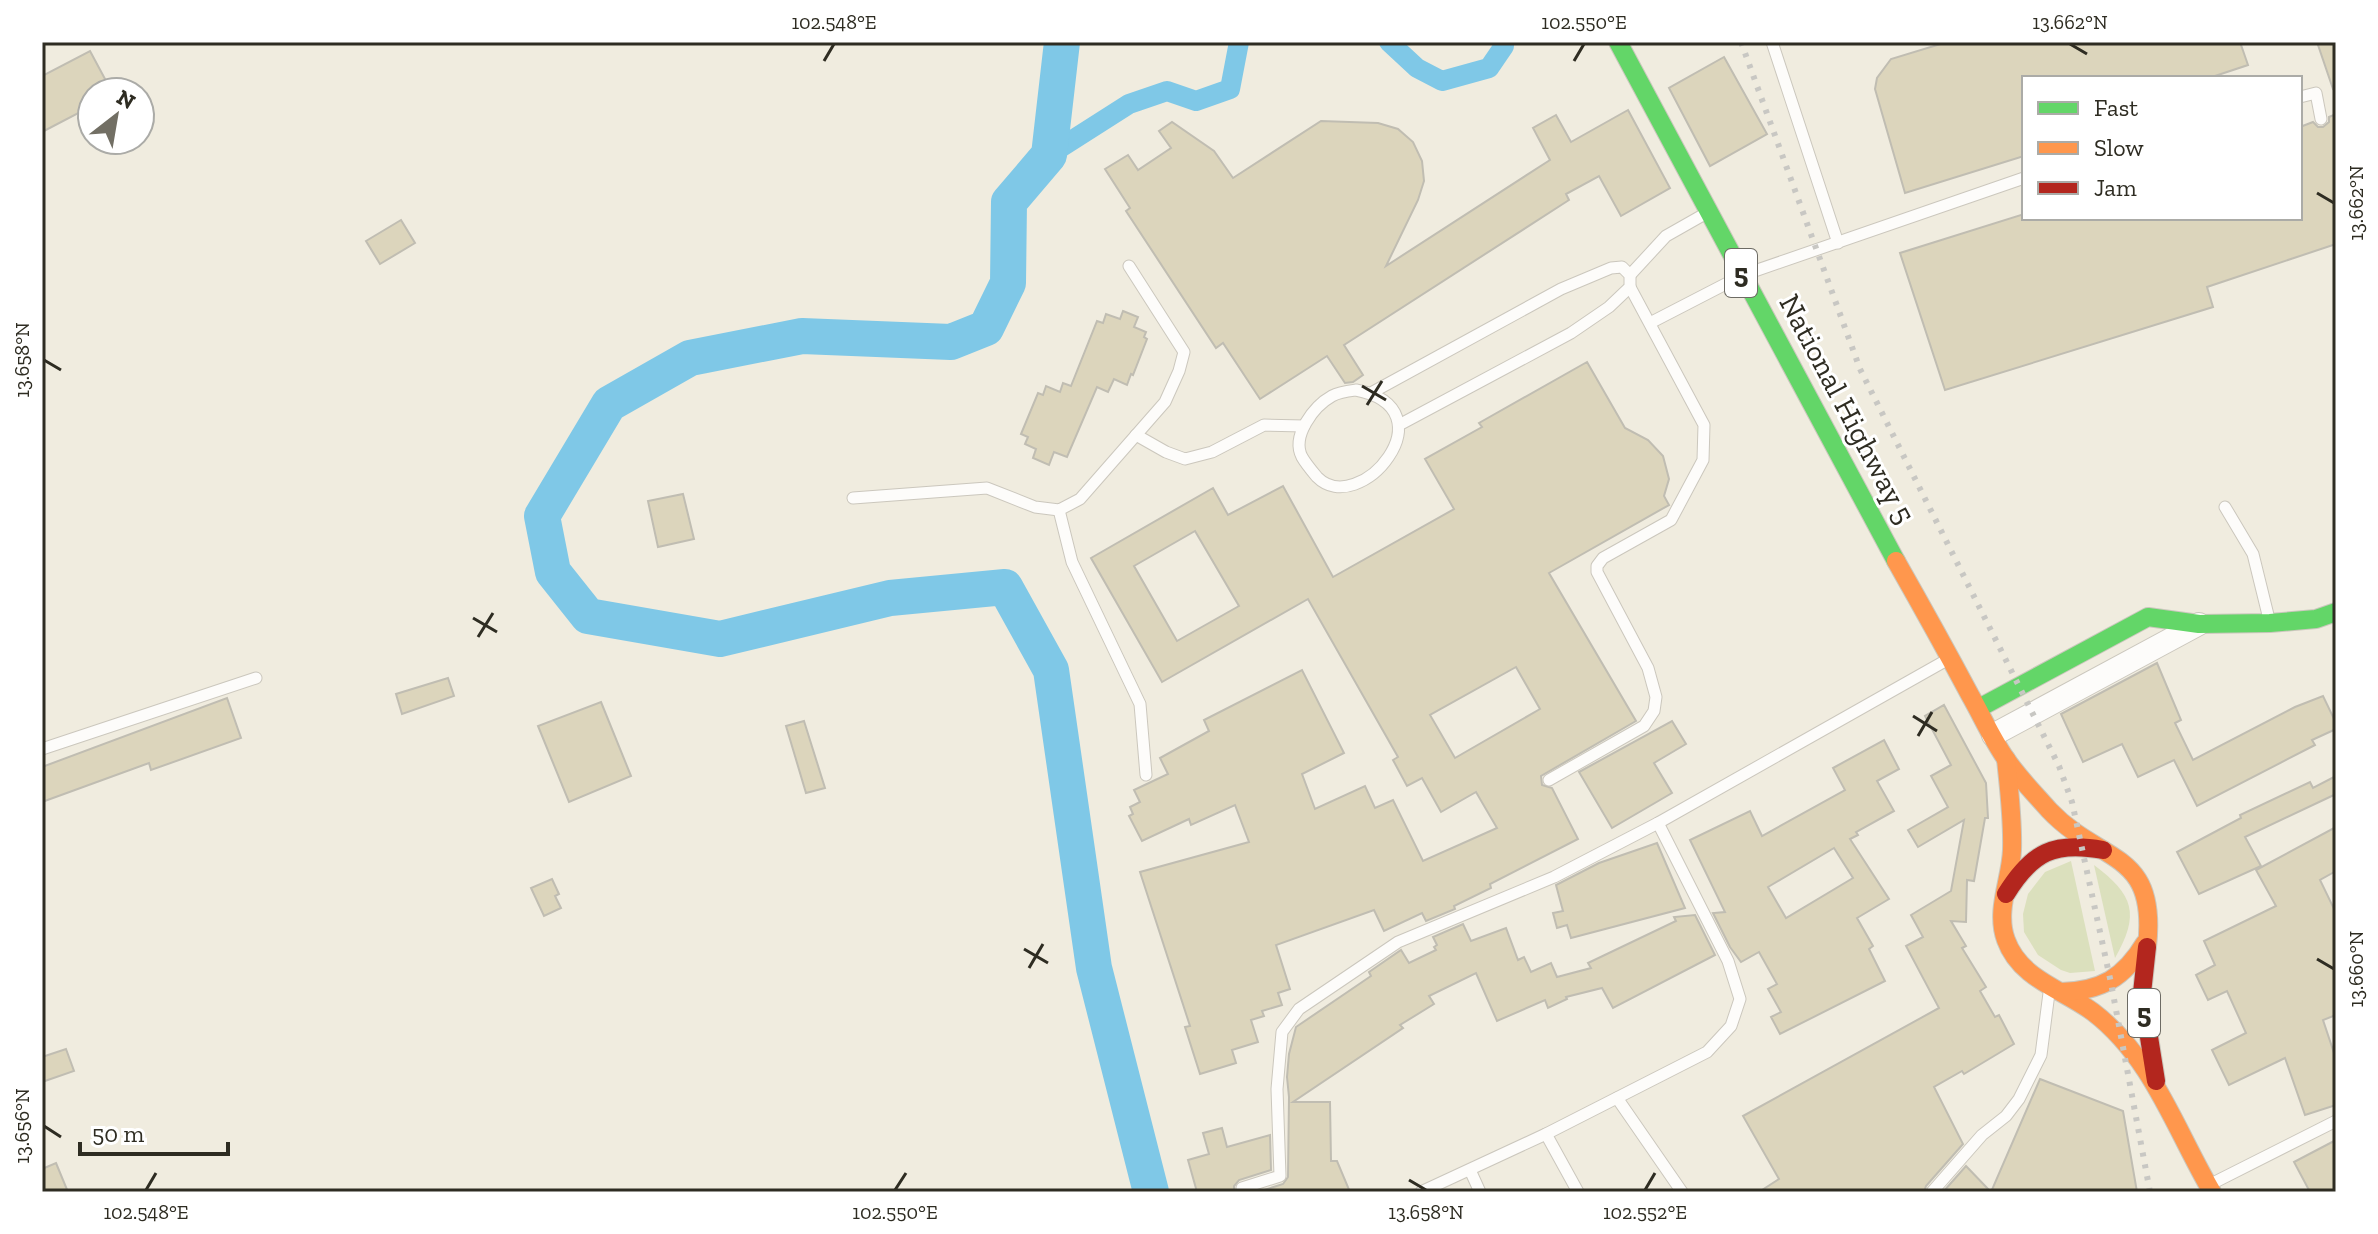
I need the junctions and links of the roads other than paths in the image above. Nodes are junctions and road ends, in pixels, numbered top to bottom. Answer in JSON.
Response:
{"nodes":[{"id":1,"x":1618,"y":42,"type":"edge"},
{"id":2,"x":1772,"y":42,"type":"edge"},
{"id":3,"x":2302,"y":96,"type":"edge"},
{"id":4,"x":2321,"y":119,"type":"dead end"},
{"id":5,"x":2022,"y":179,"type":"edge"},
{"id":6,"x":1709,"y":212,"type":"junction"},
{"id":7,"x":1838,"y":243,"type":"junction"},
{"id":8,"x":1129,"y":266,"type":"dead end"},
{"id":9,"x":1743,"y":275,"type":"junction"},
{"id":10,"x":1630,"y":281,"type":"junction"},
{"id":11,"x":1650,"y":323,"type":"junction"},
{"id":12,"x":1371,"y":393,"type":"junction"},
{"id":13,"x":1399,"y":425,"type":"junction"},
{"id":14,"x":1304,"y":426,"type":"junction"},
{"id":15,"x":1136,"y":435,"type":"junction"},
{"id":16,"x":853,"y":498,"type":"dead end"},
{"id":17,"x":2225,"y":507,"type":"dead end"},
{"id":18,"x":1059,"y":510,"type":"junction"},
{"id":19,"x":2336,"y":612,"type":"edge"},
{"id":20,"x":2270,"y":623,"type":"junction"},
{"id":21,"x":2199,"y":624,"type":"junction"},
{"id":22,"x":1951,"y":658,"type":"junction"},
{"id":23,"x":256,"y":678,"type":"dead end"},
{"id":24,"x":1979,"y":708,"type":"junction"},
{"id":25,"x":1993,"y":735,"type":"junction"},
{"id":26,"x":42,"y":749,"type":"edge"},
{"id":27,"x":2006,"y":759,"type":"junction"},
{"id":28,"x":1146,"y":775,"type":"dead end"},
{"id":29,"x":1549,"y":780,"type":"dead end"},
{"id":30,"x":1658,"y":823,"type":"junction"},
{"id":31,"x":2103,"y":850,"type":"junction"},
{"id":32,"x":2006,"y":894,"type":"junction"},
{"id":33,"x":2145,"y":943,"type":"junction"},
{"id":34,"x":2056,"y":990,"type":"junction"},
{"id":35,"x":2156,"y":1081,"type":"junction"},
{"id":36,"x":1617,"y":1098,"type":"junction"},
{"id":37,"x":2336,"y":1121,"type":"edge"},
{"id":38,"x":1546,"y":1134,"type":"junction"},
{"id":39,"x":1470,"y":1170,"type":"junction"},
{"id":40,"x":2210,"y":1189,"type":"edge"},
{"id":41,"x":1244,"y":1192,"type":"edge"},
{"id":42,"x":1421,"y":1192,"type":"edge"},
{"id":43,"x":1480,"y":1192,"type":"edge"},
{"id":44,"x":1578,"y":1192,"type":"edge"},
{"id":45,"x":1682,"y":1192,"type":"edge"},
{"id":46,"x":1932,"y":1192,"type":"edge"}],
"edges":[{"from":1,"to":6,"type":"main road","name":"National Highway 5","number":"5"},
{"from":2,"to":7,"type":"lane"},
{"from":3,"to":4,"type":"lane"},
{"from":5,"to":7,"type":"lane"},
{"from":6,"to":9,"type":"main road","name":"National Highway 5","number":"5"},
{"from":6,"to":10,"type":"lane"},
{"from":7,"to":9,"type":"lane"},
{"from":8,"to":15,"type":"lane"},
{"from":9,"to":11,"type":"lane"},
{"from":9,"to":22,"type":"main road","name":"National Highway 5","number":"5"},
{"from":10,"to":11,"type":"lane"},
{"from":10,"to":12,"type":"lane"},
{"from":10,"to":13,"type":"lane"},
{"from":11,"to":29,"type":"lane"},
{"from":12,"to":13,"type":"lane"},
{"from":12,"to":14,"type":"lane"},
{"from":13,"to":14,"type":"lane"},
{"from":14,"to":15,"type":"lane"},
{"from":15,"to":18,"type":"lane"},
{"from":16,"to":18,"type":"lane"},
{"from":17,"to":20,"type":"lane"},
{"from":18,"to":28,"type":"lane"},
{"from":19,"to":20,"type":"main road"},
{"from":20,"to":21,"type":"main road"},
{"from":21,"to":24,"type":"main road"},
{"from":21,"to":25,"type":"street"},
{"from":22,"to":24,"type":"main road","name":"National Highway 5","number":"5"},
{"from":22,"to":30,"type":"lane"},
{"from":23,"to":26,"type":"lane"},
{"from":24,"to":25,"type":"main road","name":"National Highway 5","number":"5"},
{"from":25,"to":27,"type":"main road","name":"National Highway 5","number":"5"},
{"from":27,"to":31,"type":"main road","name":"National Highway 5","number":"5"},
{"from":27,"to":32,"type":"main road","name":"National Highway 5","number":"5"},
{"from":30,"to":36,"type":"lane"},
{"from":30,"to":41,"type":"lane"},
{"from":31,"to":32,"type":"main road"},
{"from":31,"to":33,"type":"main road","name":"National Highway 5","number":"5"},
{"from":32,"to":34,"type":"main road","name":"National Highway 5","number":"5"},
{"from":33,"to":34,"type":"main road"},
{"from":33,"to":35,"type":"main road","name":"National Highway 5","number":"5"},
{"from":34,"to":35,"type":"main road","name":"National Highway 5","number":"5"},
{"from":34,"to":46,"type":"lane"},
{"from":35,"to":40,"type":"main road","name":"National Highway 5","number":"5"},
{"from":36,"to":38,"type":"lane"},
{"from":36,"to":45,"type":"lane"},
{"from":37,"to":40,"type":"lane"},
{"from":38,"to":39,"type":"lane"},
{"from":38,"to":44,"type":"lane"},
{"from":39,"to":42,"type":"lane"},
{"from":39,"to":43,"type":"lane"}]}
